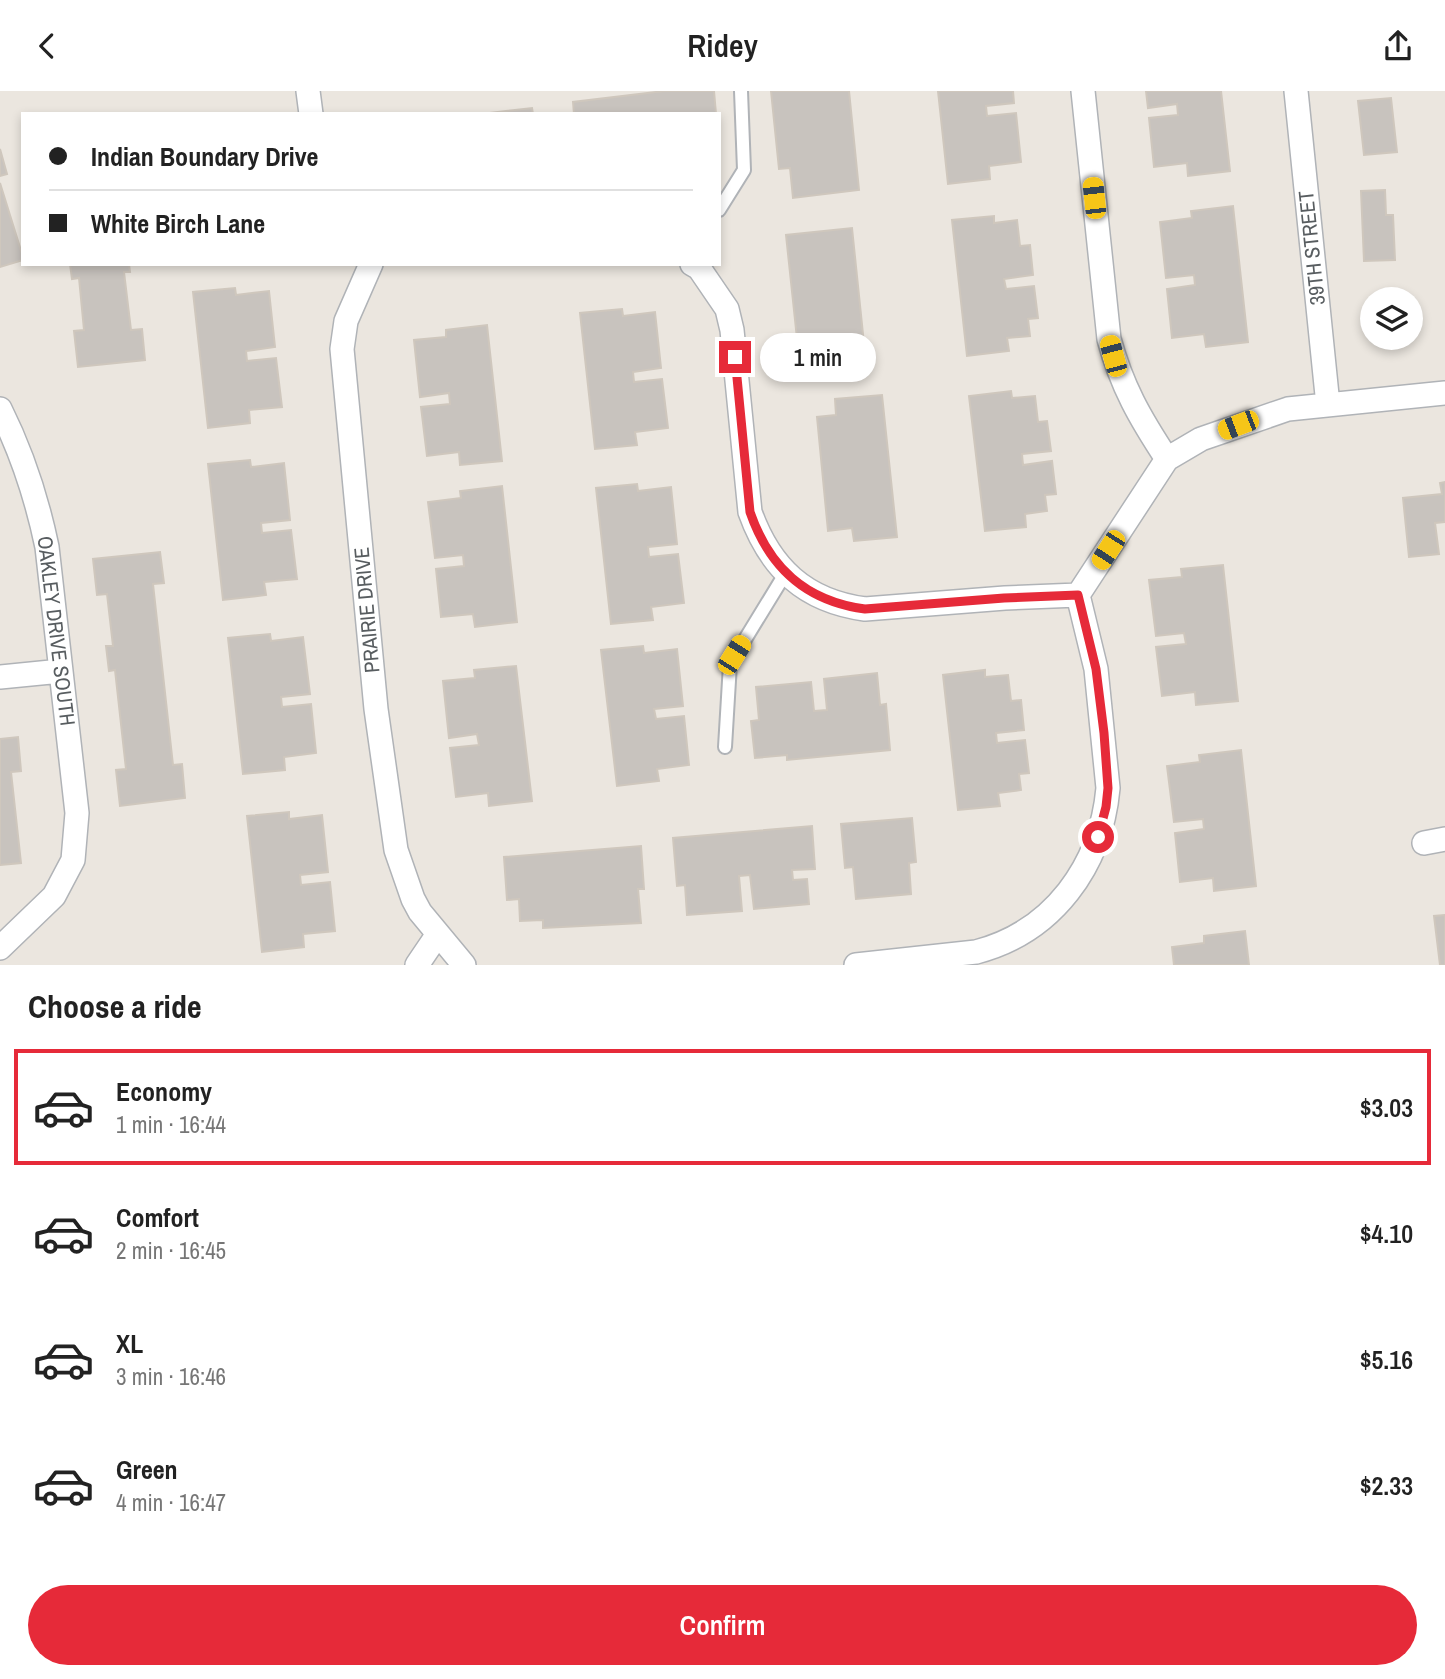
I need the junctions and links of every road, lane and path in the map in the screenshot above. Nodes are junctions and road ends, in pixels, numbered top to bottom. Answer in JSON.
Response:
{"nodes":[{"id":1,"x":308,"y":91,"type":"edge"},
{"id":2,"x":741,"y":91,"type":"edge"},
{"id":3,"x":1083,"y":91,"type":"edge"},
{"id":4,"x":1296,"y":91,"type":"edge"},
{"id":5,"x":311,"y":112,"type":"edge"},
{"id":6,"x":721,"y":207,"type":"edge"},
{"id":7,"x":377,"y":266,"type":"edge"},
{"id":8,"x":696,"y":266,"type":"edge"},
{"id":9,"x":1445,"y":393,"type":"edge"},
{"id":10,"x":1328,"y":405,"type":"junction"},
{"id":11,"x":0,"y":409,"type":"edge"},
{"id":12,"x":1167,"y":459,"type":"junction"},
{"id":13,"x":785,"y":574,"type":"junction"},
{"id":14,"x":1078,"y":595,"type":"junction"},
{"id":15,"x":61,"y":671,"type":"junction"},
{"id":16,"x":0,"y":677,"type":"edge"},
{"id":17,"x":725,"y":747,"type":"dead end"},
{"id":18,"x":443,"y":941,"type":"junction"},
{"id":19,"x":0,"y":948,"type":"edge"},
{"id":20,"x":417,"y":965,"type":"edge"},
{"id":21,"x":464,"y":965,"type":"edge"},
{"id":22,"x":856,"y":965,"type":"edge"}],
"edges":[{"from":1,"to":5,"type":"street"},
{"from":2,"to":6,"type":"lane"},
{"from":3,"to":12,"type":"street"},
{"from":4,"to":10,"type":"street","name":"39TH STREET"},
{"from":7,"to":18,"type":"street","name":"PRAIRIE DRIVE"},
{"from":8,"to":13,"type":"street"},
{"from":9,"to":10,"type":"street"},
{"from":10,"to":12,"type":"street"},
{"from":11,"to":15,"type":"street","name":"OAKLEY DRIVE SOUTH"},
{"from":12,"to":14,"type":"street"},
{"from":13,"to":14,"type":"street"},
{"from":13,"to":17,"type":"lane"},
{"from":14,"to":22,"type":"street"},
{"from":15,"to":16,"type":"street"},
{"from":15,"to":19,"type":"street","name":"OAKLEY DRIVE SOUTH"},
{"from":18,"to":20,"type":"street"},
{"from":18,"to":21,"type":"street","name":"PRAIRIE DRIVE"}]}
